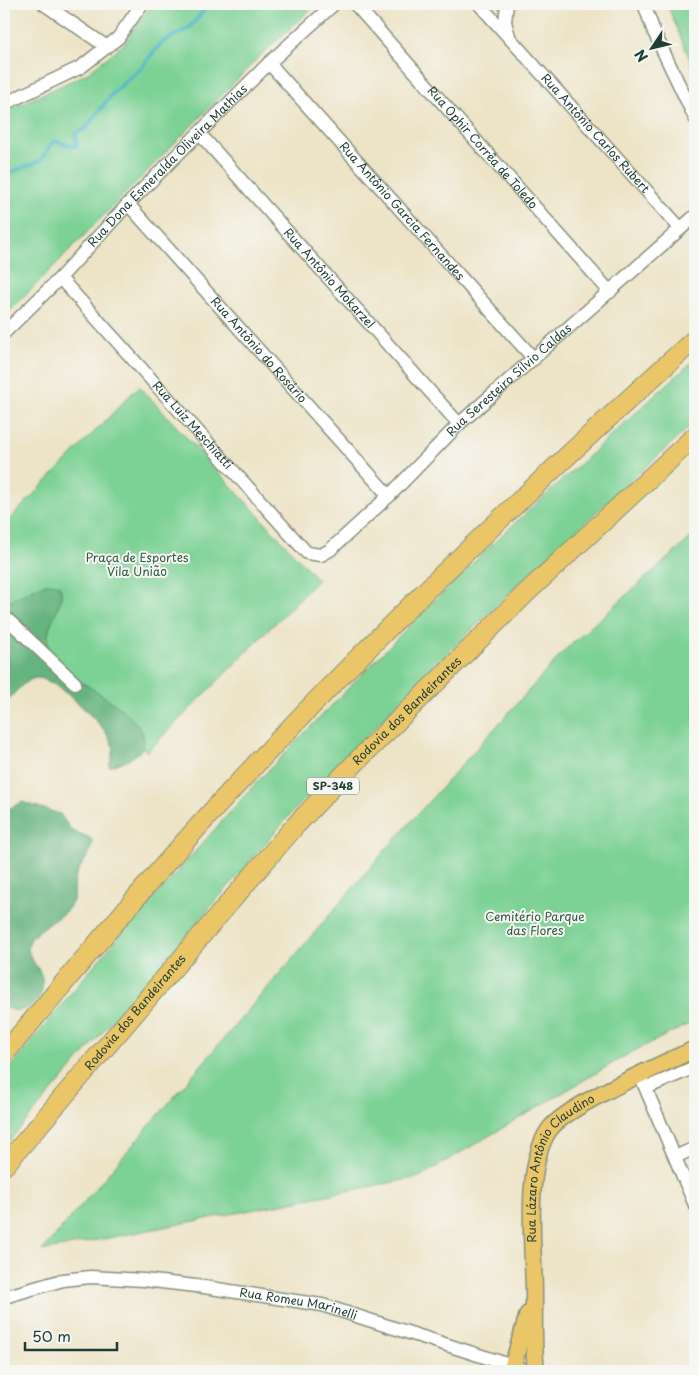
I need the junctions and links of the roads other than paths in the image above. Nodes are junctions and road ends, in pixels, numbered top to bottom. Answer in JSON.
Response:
{"nodes":[{"id":1,"x":44,"y":4,"type":"edge"},
{"id":2,"x":142,"y":4,"type":"edge"},
{"id":3,"x":334,"y":4,"type":"edge"},
{"id":4,"x":355,"y":4,"type":"edge"},
{"id":5,"x":479,"y":4,"type":"edge"},
{"id":6,"x":507,"y":4,"type":"edge"},
{"id":7,"x":644,"y":4,"type":"edge"},
{"id":8,"x":510,"y":39,"type":"junction"},
{"id":9,"x":107,"y":47,"type":"junction"},
{"id":10,"x":269,"y":63,"type":"junction"},
{"id":11,"x":4,"y":103,"type":"edge"},
{"id":12,"x":695,"y":118,"type":"edge"},
{"id":13,"x":200,"y":132,"type":"junction"},
{"id":14,"x":128,"y":204,"type":"junction"},
{"id":15,"x":695,"y":216,"type":"edge"},
{"id":16,"x":680,"y":228,"type":"junction"},
{"id":17,"x":60,"y":278,"type":"junction"},
{"id":18,"x":610,"y":292,"type":"junction"},
{"id":19,"x":4,"y":333,"type":"edge"},
{"id":20,"x":695,"y":339,"type":"edge"},
{"id":21,"x":534,"y":359,"type":"junction"},
{"id":22,"x":459,"y":424,"type":"junction"},
{"id":23,"x":695,"y":436,"type":"edge"},
{"id":24,"x":389,"y":496,"type":"junction"},
{"id":25,"x":330,"y":550,"type":"joint"},
{"id":26,"x":4,"y":616,"type":"edge"},
{"id":27,"x":75,"y":683,"type":"dead end"},
{"id":28,"x":695,"y":1049,"type":"edge"},
{"id":29,"x":4,"y":1054,"type":"edge"},
{"id":30,"x":695,"y":1066,"type":"edge"},
{"id":31,"x":643,"y":1082,"type":"junction"},
{"id":32,"x":695,"y":1148,"type":"edge"},
{"id":33,"x":675,"y":1157,"type":"junction"},
{"id":34,"x":4,"y":1166,"type":"edge"},
{"id":35,"x":695,"y":1205,"type":"edge"},
{"id":36,"x":534,"y":1296,"type":"junction"},
{"id":37,"x":4,"y":1297,"type":"edge"},
{"id":38,"x":516,"y":1369,"type":"edge"},
{"id":39,"x":536,"y":1371,"type":"edge"}],
"edges":[{"from":1,"to":9,"type":"street"},
{"from":2,"to":9,"type":"street"},
{"from":3,"to":10,"type":"street","name":"Rua Dona Esmeralda Oliveira Mathias"},
{"from":4,"to":18,"type":"street","name":"Rua Ophir Corrêa de Toledo"},
{"from":5,"to":8,"type":"street","name":"Rua Antônio Carlos Rubert"},
{"from":6,"to":8,"type":"street"},
{"from":7,"to":12,"type":"street"},
{"from":8,"to":16,"type":"street","name":"Rua Antônio Carlos Rubert"},
{"from":9,"to":11,"type":"street"},
{"from":10,"to":13,"type":"street","name":"Rua Dona Esmeralda Oliveira Mathias"},
{"from":10,"to":21,"type":"street","name":"Rua Antônio Garcia Fernandes"},
{"from":13,"to":14,"type":"street","name":"Rua Dona Esmeralda Oliveira Mathias"},
{"from":13,"to":22,"type":"street","name":"Rua Antônio Mokarzel"},
{"from":14,"to":17,"type":"street","name":"Rua Dona Esmeralda Oliveira Mathias"},
{"from":14,"to":24,"type":"street","name":"Rua Antônio do Rosário"},
{"from":15,"to":16,"type":"street","name":"Rua Seresteiro Sílvio Caldas"},
{"from":16,"to":18,"type":"street","name":"Rua Seresteiro Sílvio Caldas"},
{"from":17,"to":19,"type":"street","name":"Rua Dona Esmeralda Oliveira Mathias"},
{"from":17,"to":25,"type":"street","name":"Rua Luiz Meschiatti"},
{"from":18,"to":21,"type":"street","name":"Rua Seresteiro Sílvio Caldas"},
{"from":20,"to":29,"type":"highway"},
{"from":21,"to":22,"type":"street","name":"Rua Seresteiro Sílvio Caldas"},
{"from":22,"to":24,"type":"street","name":"Rua Seresteiro Sílvio Caldas"},
{"from":23,"to":34,"type":"highway","name":"Rodovia dos Bandeirantes","number":"SP-348"},
{"from":24,"to":25,"type":"street","name":"Rua Seresteiro Sílvio Caldas"},
{"from":26,"to":27,"type":"street"},
{"from":28,"to":31,"type":"main road","name":"Rua Lázaro Antônio Claudino"},
{"from":30,"to":31,"type":"street"},
{"from":31,"to":33,"type":"street"},
{"from":31,"to":36,"type":"main road","name":"Rua Lázaro Antônio Claudino"},
{"from":32,"to":33,"type":"street"},
{"from":33,"to":35,"type":"street"},
{"from":36,"to":38,"type":"main road","name":"Rua Lázaro Antônio Claudino"},
{"from":36,"to":39,"type":"main road","name":"Rua Lázaro Antônio Claudino"},
{"from":37,"to":38,"type":"street","name":"Rua Romeu Marinelli"}]}
